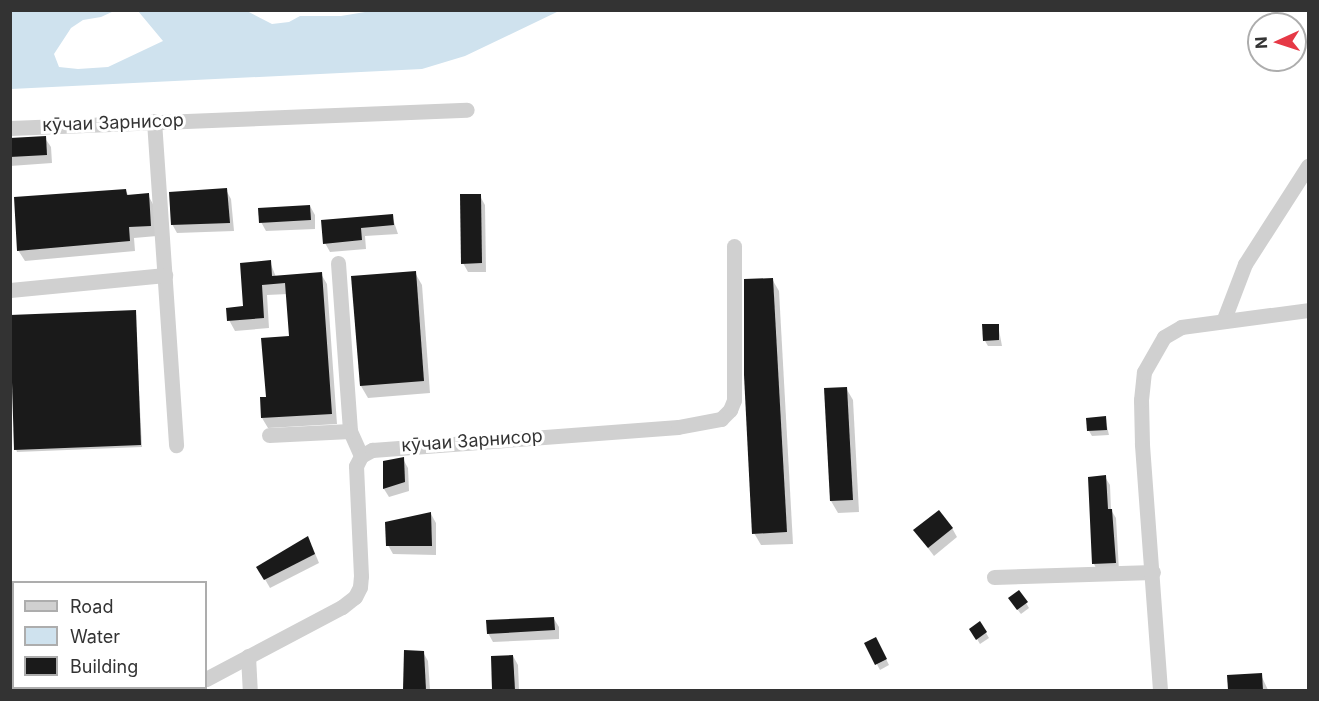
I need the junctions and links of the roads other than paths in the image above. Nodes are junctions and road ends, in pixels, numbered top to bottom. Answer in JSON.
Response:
{"nodes":[{"id":1,"x":467,"y":110,"type":"dead end"},
{"id":2,"x":154,"y":121,"type":"junction"},
{"id":3,"x":10,"y":128,"type":"edge"},
{"id":4,"x":1308,"y":166,"type":"edge"},
{"id":5,"x":734,"y":246,"type":"dead end"},
{"id":6,"x":338,"y":262,"type":"dead end"},
{"id":7,"x":165,"y":275,"type":"junction"},
{"id":8,"x":10,"y":290,"type":"edge"},
{"id":9,"x":1308,"y":310,"type":"edge"},
{"id":10,"x":1224,"y":319,"type":"junction"},
{"id":11,"x":350,"y":432,"type":"junction"},
{"id":12,"x":269,"y":435,"type":"dead end"},
{"id":13,"x":176,"y":445,"type":"dead end"},
{"id":14,"x":361,"y":456,"type":"junction"},
{"id":15,"x":1153,"y":572,"type":"junction"},
{"id":16,"x":994,"y":577,"type":"dead end"},
{"id":17,"x":248,"y":656,"type":"junction"},
{"id":18,"x":207,"y":678,"type":"edge"},
{"id":19,"x":250,"y":690,"type":"edge"},
{"id":20,"x":1160,"y":690,"type":"edge"}],
"edges":[{"from":1,"to":2,"type":"lane","name":"кӯчаи Зарнисор"},
{"from":2,"to":3,"type":"lane","name":"кӯчаи Зарнисор"},
{"from":2,"to":7,"type":"lane"},
{"from":4,"to":10,"type":"lane"},
{"from":5,"to":14,"type":"lane","name":"кӯчаи Зарнисор"},
{"from":6,"to":11,"type":"lane"},
{"from":7,"to":8,"type":"lane"},
{"from":7,"to":13,"type":"lane"},
{"from":9,"to":10,"type":"lane"},
{"from":10,"to":15,"type":"lane"},
{"from":11,"to":12,"type":"lane"},
{"from":11,"to":14,"type":"lane"},
{"from":14,"to":17,"type":"lane"},
{"from":15,"to":16,"type":"lane"},
{"from":15,"to":20,"type":"lane"},
{"from":17,"to":18,"type":"lane"},
{"from":17,"to":19,"type":"lane"}]}
